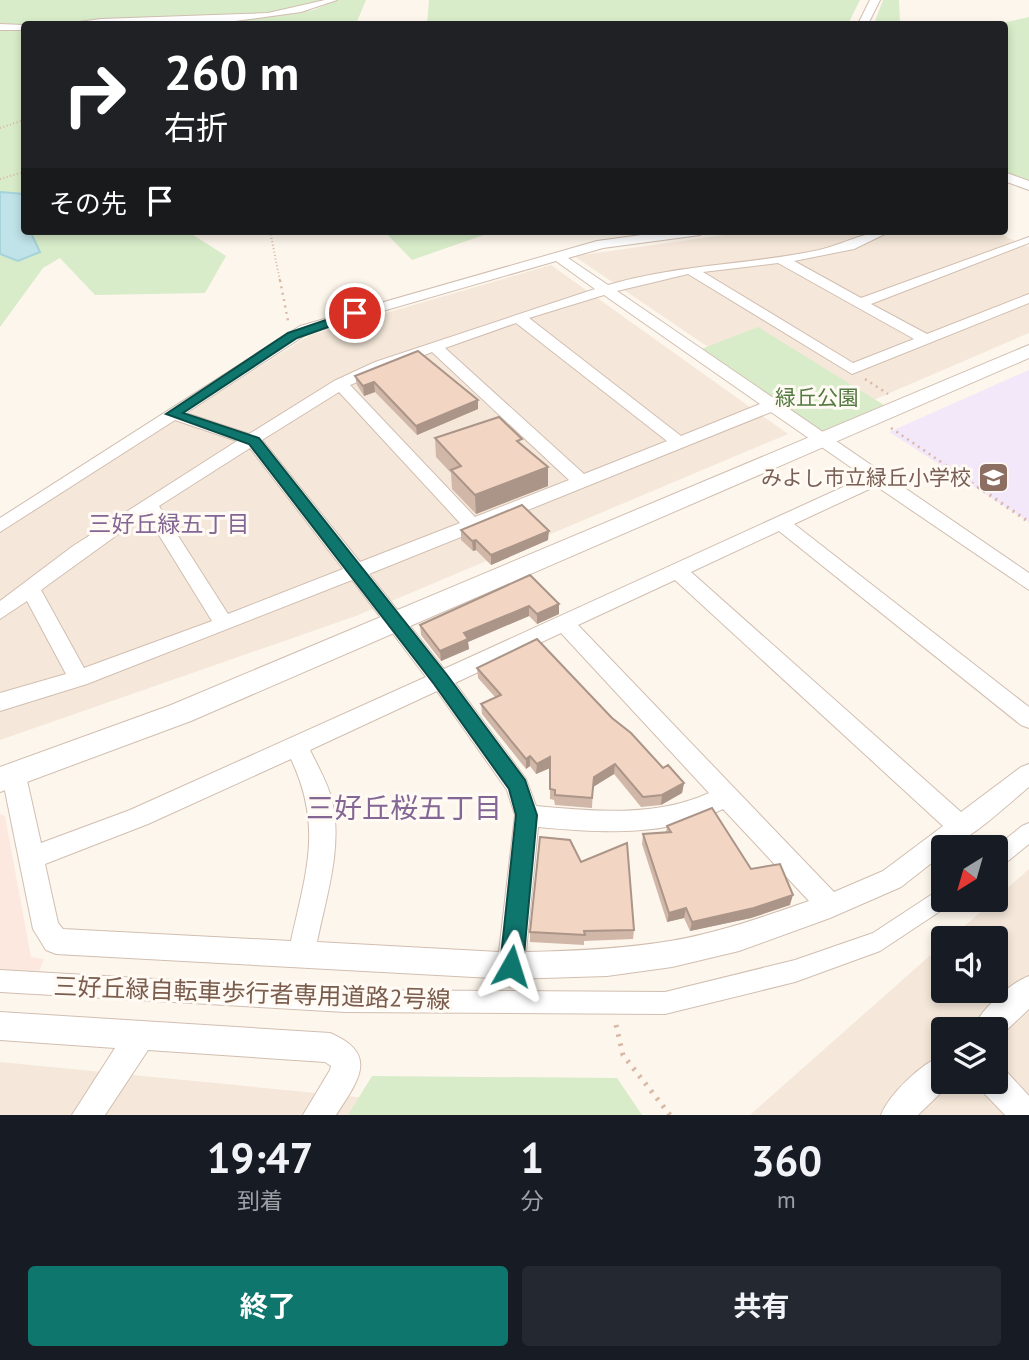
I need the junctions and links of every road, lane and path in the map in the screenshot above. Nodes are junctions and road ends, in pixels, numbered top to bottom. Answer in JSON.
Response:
{"nodes":[{"id":1,"x":333,"y":0,"type":"edge"},
{"id":2,"x":875,"y":0,"type":"edge"},
{"id":3,"x":133,"y":21,"type":"edge"},
{"id":4,"x":864,"y":21,"type":"edge"},
{"id":5,"x":0,"y":27,"type":"edge"},
{"id":6,"x":21,"y":28,"type":"edge"},
{"id":7,"x":21,"y":121,"type":"edge"},
{"id":8,"x":0,"y":128,"type":"edge"},
{"id":9,"x":21,"y":173,"type":"edge"},
{"id":10,"x":0,"y":179,"type":"edge"},
{"id":11,"x":1008,"y":180,"type":"edge"},
{"id":12,"x":1029,"y":186,"type":"edge"},
{"id":13,"x":1008,"y":232,"type":"edge"},
{"id":14,"x":271,"y":235,"type":"edge"},
{"id":15,"x":666,"y":235,"type":"edge"},
{"id":16,"x":875,"y":235,"type":"edge"},
{"id":17,"x":1028,"y":240,"type":"edge"},
{"id":18,"x":557,"y":256,"type":"junction"},
{"id":19,"x":782,"y":260,"type":"junction"},
{"id":20,"x":690,"y":270,"type":"junction"},
{"id":21,"x":607,"y":290,"type":"junction"},
{"id":22,"x":1029,"y":298,"type":"edge"},
{"id":23,"x":860,"y":303,"type":"junction"},
{"id":24,"x":518,"y":317,"type":"junction"},
{"id":25,"x":291,"y":336,"type":"junction"},
{"id":26,"x":925,"y":339,"type":"junction"},
{"id":27,"x":433,"y":345,"type":"junction"},
{"id":28,"x":1029,"y":351,"type":"edge"},
{"id":29,"x":852,"y":369,"type":"junction"},
{"id":30,"x":340,"y":384,"type":"junction"},
{"id":31,"x":773,"y":405,"type":"junction"},
{"id":32,"x":905,"y":405,"type":"junction"},
{"id":33,"x":173,"y":414,"type":"junction"},
{"id":34,"x":875,"y":417,"type":"junction"},
{"id":35,"x":823,"y":439,"type":"junction"},
{"id":36,"x":254,"y":441,"type":"junction"},
{"id":37,"x":679,"y":442,"type":"junction"},
{"id":38,"x":878,"y":478,"type":"junction"},
{"id":39,"x":581,"y":481,"type":"junction"},
{"id":40,"x":149,"y":504,"type":"junction"},
{"id":41,"x":1029,"y":522,"type":"edge"},
{"id":42,"x":781,"y":523,"type":"junction"},
{"id":43,"x":471,"y":524,"type":"junction"},
{"id":44,"x":0,"y":526,"type":"edge"},
{"id":45,"x":355,"y":571,"type":"junction"},
{"id":46,"x":679,"y":572,"type":"junction"},
{"id":47,"x":1029,"y":583,"type":"edge"},
{"id":48,"x":31,"y":590,"type":"junction"},
{"id":49,"x":0,"y":612,"type":"edge"},
{"id":50,"x":396,"y":622,"type":"junction"},
{"id":51,"x":224,"y":624,"type":"junction"},
{"id":52,"x":566,"y":625,"type":"junction"},
{"id":53,"x":79,"y":678,"type":"junction"},
{"id":54,"x":441,"y":680,"type":"junction"},
{"id":55,"x":0,"y":702,"type":"edge"},
{"id":56,"x":1029,"y":719,"type":"edge"},
{"id":57,"x":298,"y":746,"type":"junction"},
{"id":58,"x":1029,"y":774,"type":"edge"},
{"id":59,"x":7,"y":778,"type":"edge"},
{"id":60,"x":726,"y":796,"type":"junction"},
{"id":61,"x":527,"y":815,"type":"junction"},
{"id":62,"x":962,"y":828,"type":"junction"},
{"id":63,"x":1029,"y":832,"type":"edge"},
{"id":64,"x":1008,"y":849,"type":"edge"},
{"id":65,"x":32,"y":858,"type":"junction"},
{"id":66,"x":931,"y":905,"type":"edge"},
{"id":67,"x":830,"y":906,"type":"junction"},
{"id":68,"x":301,"y":956,"type":"junction"},
{"id":69,"x":511,"y":966,"type":"junction"},
{"id":70,"x":0,"y":982,"type":"edge"},
{"id":71,"x":1029,"y":990,"type":"edge"},
{"id":72,"x":610,"y":1003,"type":"junction"},
{"id":73,"x":1000,"y":1017,"type":"edge"},
{"id":74,"x":0,"y":1027,"type":"edge"},
{"id":75,"x":141,"y":1035,"type":"junction"},
{"id":76,"x":931,"y":1081,"type":"edge"},
{"id":77,"x":1006,"y":1094,"type":"edge"},
{"id":78,"x":87,"y":1115,"type":"edge"},
{"id":79,"x":318,"y":1115,"type":"edge"},
{"id":80,"x":670,"y":1115,"type":"edge"},
{"id":81,"x":896,"y":1115,"type":"edge"},
{"id":82,"x":1026,"y":1115,"type":"edge"}],
"edges":[{"from":1,"to":3,"type":"street"},
{"from":2,"to":4,"type":"street"},
{"from":5,"to":6,"type":"street"},
{"from":7,"to":8,"type":"path"},
{"from":9,"to":10,"type":"path"},
{"from":11,"to":12,"type":"street"},
{"from":13,"to":17,"type":"street"},
{"from":14,"to":25,"type":"path"},
{"from":15,"to":18,"type":"street"},
{"from":16,"to":19,"type":"street"},
{"from":17,"to":23,"type":"street"},
{"from":18,"to":21,"type":"street"},
{"from":18,"to":25,"type":"street"},
{"from":19,"to":20,"type":"street"},
{"from":19,"to":23,"type":"street"},
{"from":20,"to":21,"type":"street"},
{"from":20,"to":29,"type":"street"},
{"from":21,"to":24,"type":"street"},
{"from":21,"to":31,"type":"street"},
{"from":22,"to":26,"type":"street"},
{"from":23,"to":26,"type":"street"},
{"from":24,"to":27,"type":"street"},
{"from":24,"to":37,"type":"street"},
{"from":25,"to":33,"type":"street"},
{"from":26,"to":29,"type":"street"},
{"from":27,"to":30,"type":"street"},
{"from":27,"to":39,"type":"street"},
{"from":28,"to":32,"type":"street"},
{"from":29,"to":32,"type":"path"},
{"from":30,"to":36,"type":"street"},
{"from":30,"to":43,"type":"street"},
{"from":31,"to":35,"type":"street"},
{"from":31,"to":37,"type":"street"},
{"from":32,"to":34,"type":"street"},
{"from":33,"to":36,"type":"street"},
{"from":33,"to":44,"type":"street"},
{"from":34,"to":35,"type":"street"},
{"from":34,"to":41,"type":"path"},
{"from":35,"to":38,"type":"street"},
{"from":35,"to":50,"type":"street"},
{"from":36,"to":40,"type":"street"},
{"from":36,"to":45,"type":"street"},
{"from":37,"to":39,"type":"street"},
{"from":38,"to":42,"type":"street"},
{"from":38,"to":47,"type":"street"},
{"from":39,"to":43,"type":"street"},
{"from":40,"to":48,"type":"street"},
{"from":40,"to":51,"type":"street"},
{"from":42,"to":46,"type":"street"},
{"from":42,"to":56,"type":"street"},
{"from":43,"to":45,"type":"street"},
{"from":45,"to":50,"type":"street"},
{"from":45,"to":51,"type":"street"},
{"from":46,"to":52,"type":"street"},
{"from":46,"to":62,"type":"street"},
{"from":48,"to":49,"type":"street"},
{"from":48,"to":53,"type":"street"},
{"from":50,"to":54,"type":"street"},
{"from":50,"to":59,"type":"street"},
{"from":51,"to":53,"type":"street"},
{"from":52,"to":54,"type":"street"},
{"from":52,"to":60,"type":"street"},
{"from":53,"to":55,"type":"street"},
{"from":54,"to":57,"type":"street"},
{"from":54,"to":61,"type":"street"},
{"from":57,"to":65,"type":"street"},
{"from":57,"to":68,"type":"street"},
{"from":58,"to":62,"type":"street"},
{"from":59,"to":65,"type":"street"},
{"from":60,"to":61,"type":"street"},
{"from":60,"to":67,"type":"street"},
{"from":61,"to":69,"type":"street"},
{"from":62,"to":67,"type":"street"},
{"from":63,"to":64,"type":"street"},
{"from":65,"to":68,"type":"street"},
{"from":66,"to":72,"type":"street","name":"三好丘緑自転車歩行者専用道路2号線"},
{"from":67,"to":69,"type":"street"},
{"from":68,"to":69,"type":"street"},
{"from":70,"to":72,"type":"street","name":"三好丘緑自転車歩行者専用道路2号線"},
{"from":71,"to":73,"type":"street"},
{"from":72,"to":80,"type":"path"},
{"from":74,"to":75,"type":"street"},
{"from":75,"to":78,"type":"street"},
{"from":75,"to":79,"type":"street"},
{"from":76,"to":81,"type":"street"},
{"from":77,"to":82,"type":"street"}]}
